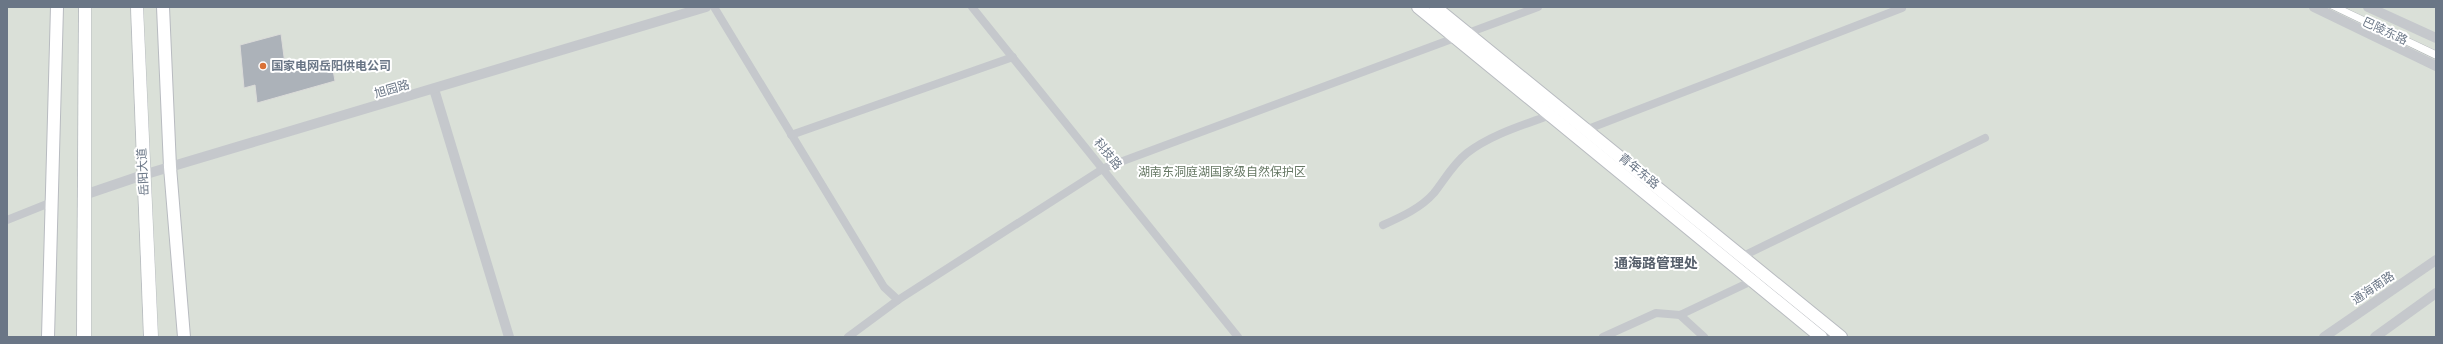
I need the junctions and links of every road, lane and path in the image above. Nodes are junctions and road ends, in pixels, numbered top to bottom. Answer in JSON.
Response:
{"nodes":[{"id":1,"x":57,"y":7,"type":"edge"},
{"id":2,"x":85,"y":7,"type":"edge"},
{"id":3,"x":137,"y":7,"type":"edge"},
{"id":4,"x":163,"y":7,"type":"edge"},
{"id":5,"x":706,"y":7,"type":"edge"},
{"id":6,"x":714,"y":7,"type":"edge"},
{"id":7,"x":972,"y":7,"type":"edge"},
{"id":8,"x":1418,"y":7,"type":"edge"},
{"id":9,"x":1435,"y":7,"type":"edge"},
{"id":10,"x":1538,"y":7,"type":"edge"},
{"id":11,"x":2314,"y":7,"type":"edge"},
{"id":12,"x":2334,"y":7,"type":"edge"},
{"id":13,"x":2352,"y":7,"type":"edge"},
{"id":14,"x":2368,"y":7,"type":"edge"},
{"id":15,"x":1902,"y":8,"type":"edge"},
{"id":16,"x":1468,"y":34,"type":"junction"},
{"id":17,"x":1455,"y":38,"type":"junction"},
{"id":18,"x":2436,"y":38,"type":"edge"},
{"id":19,"x":2436,"y":46,"type":"edge"},
{"id":20,"x":2436,"y":55,"type":"edge"},
{"id":21,"x":1013,"y":57,"type":"junction"},
{"id":22,"x":2436,"y":66,"type":"edge"},
{"id":23,"x":434,"y":89,"type":"junction"},
{"id":24,"x":1563,"y":110,"type":"junction"},
{"id":25,"x":1550,"y":115,"type":"junction"},
{"id":26,"x":1588,"y":129,"type":"junction"},
{"id":27,"x":792,"y":135,"type":"junction"},
{"id":28,"x":1985,"y":138,"type":"dead end"},
{"id":29,"x":170,"y":167,"type":"junction"},
{"id":30,"x":1104,"y":168,"type":"junction"},
{"id":31,"x":143,"y":174,"type":"junction"},
{"id":32,"x":84,"y":195,"type":"junction"},
{"id":33,"x":52,"y":202,"type":"junction"},
{"id":34,"x":7,"y":220,"type":"edge"},
{"id":35,"x":1383,"y":225,"type":"dead end"},
{"id":36,"x":1743,"y":256,"type":"junction"},
{"id":37,"x":2436,"y":260,"type":"edge"},
{"id":38,"x":1764,"y":275,"type":"junction"},
{"id":39,"x":1752,"y":280,"type":"junction"},
{"id":40,"x":2436,"y":294,"type":"edge"},
{"id":41,"x":898,"y":300,"type":"junction"},
{"id":42,"x":1680,"y":315,"type":"junction"},
{"id":43,"x":48,"y":337,"type":"edge"},
{"id":44,"x":84,"y":337,"type":"edge"},
{"id":45,"x":151,"y":337,"type":"edge"},
{"id":46,"x":184,"y":337,"type":"edge"},
{"id":47,"x":509,"y":337,"type":"edge"},
{"id":48,"x":848,"y":337,"type":"edge"},
{"id":49,"x":1238,"y":337,"type":"edge"},
{"id":50,"x":1603,"y":337,"type":"edge"},
{"id":51,"x":1704,"y":337,"type":"edge"},
{"id":52,"x":1821,"y":337,"type":"edge"},
{"id":53,"x":1841,"y":337,"type":"edge"},
{"id":54,"x":2324,"y":337,"type":"edge"},
{"id":55,"x":2375,"y":337,"type":"edge"}],
"edges":[{"from":1,"to":33,"type":"main road"},
{"from":2,"to":32,"type":"main road"},
{"from":3,"to":31,"type":"main road","name":"岳阳大道"},
{"from":4,"to":29,"type":"main road"},
{"from":5,"to":23,"type":"street","name":"旭园路"},
{"from":6,"to":27,"type":"street"},
{"from":7,"to":21,"type":"street","name":"科技路"},
{"from":8,"to":17,"type":"main road","name":"青年东路"},
{"from":9,"to":16,"type":"main road","name":"青年东路"},
{"from":10,"to":16,"type":"street"},
{"from":11,"to":22,"type":"street"},
{"from":12,"to":20,"type":"main road","name":"巴陵东路"},
{"from":13,"to":19,"type":"main road","name":"巴陵东路"},
{"from":14,"to":18,"type":"street"},
{"from":15,"to":26,"type":"street"},
{"from":16,"to":17,"type":"street"},
{"from":16,"to":24,"type":"main road","name":"青年东路"},
{"from":17,"to":25,"type":"main road","name":"青年东路"},
{"from":17,"to":30,"type":"street"},
{"from":21,"to":27,"type":"street"},
{"from":21,"to":30,"type":"street","name":"科技路"},
{"from":23,"to":29,"type":"street","name":"旭园路"},
{"from":23,"to":47,"type":"street"},
{"from":24,"to":25,"type":"street"},
{"from":24,"to":26,"type":"main road","name":"青年东路"},
{"from":25,"to":35,"type":"street"},
{"from":25,"to":39,"type":"main road","name":"青年东路"},
{"from":26,"to":36,"type":"main road","name":"青年东路"},
{"from":27,"to":41,"type":"street"},
{"from":28,"to":36,"type":"street"},
{"from":29,"to":31,"type":"street","name":"旭园路"},
{"from":29,"to":46,"type":"main road"},
{"from":30,"to":41,"type":"street"},
{"from":30,"to":49,"type":"street","name":"科技路"},
{"from":31,"to":32,"type":"street","name":"旭园路"},
{"from":31,"to":45,"type":"main road","name":"岳阳大道"},
{"from":32,"to":44,"type":"main road"},
{"from":33,"to":34,"type":"street"},
{"from":33,"to":43,"type":"main road"},
{"from":36,"to":38,"type":"main road","name":"青年东路"},
{"from":37,"to":54,"type":"street","name":"通海南路"},
{"from":38,"to":39,"type":"street"},
{"from":38,"to":53,"type":"main road","name":"青年东路"},
{"from":39,"to":42,"type":"street"},
{"from":39,"to":52,"type":"main road","name":"青年东路"},
{"from":40,"to":55,"type":"street"},
{"from":41,"to":48,"type":"street"},
{"from":42,"to":50,"type":"street"},
{"from":42,"to":51,"type":"street"}]}
